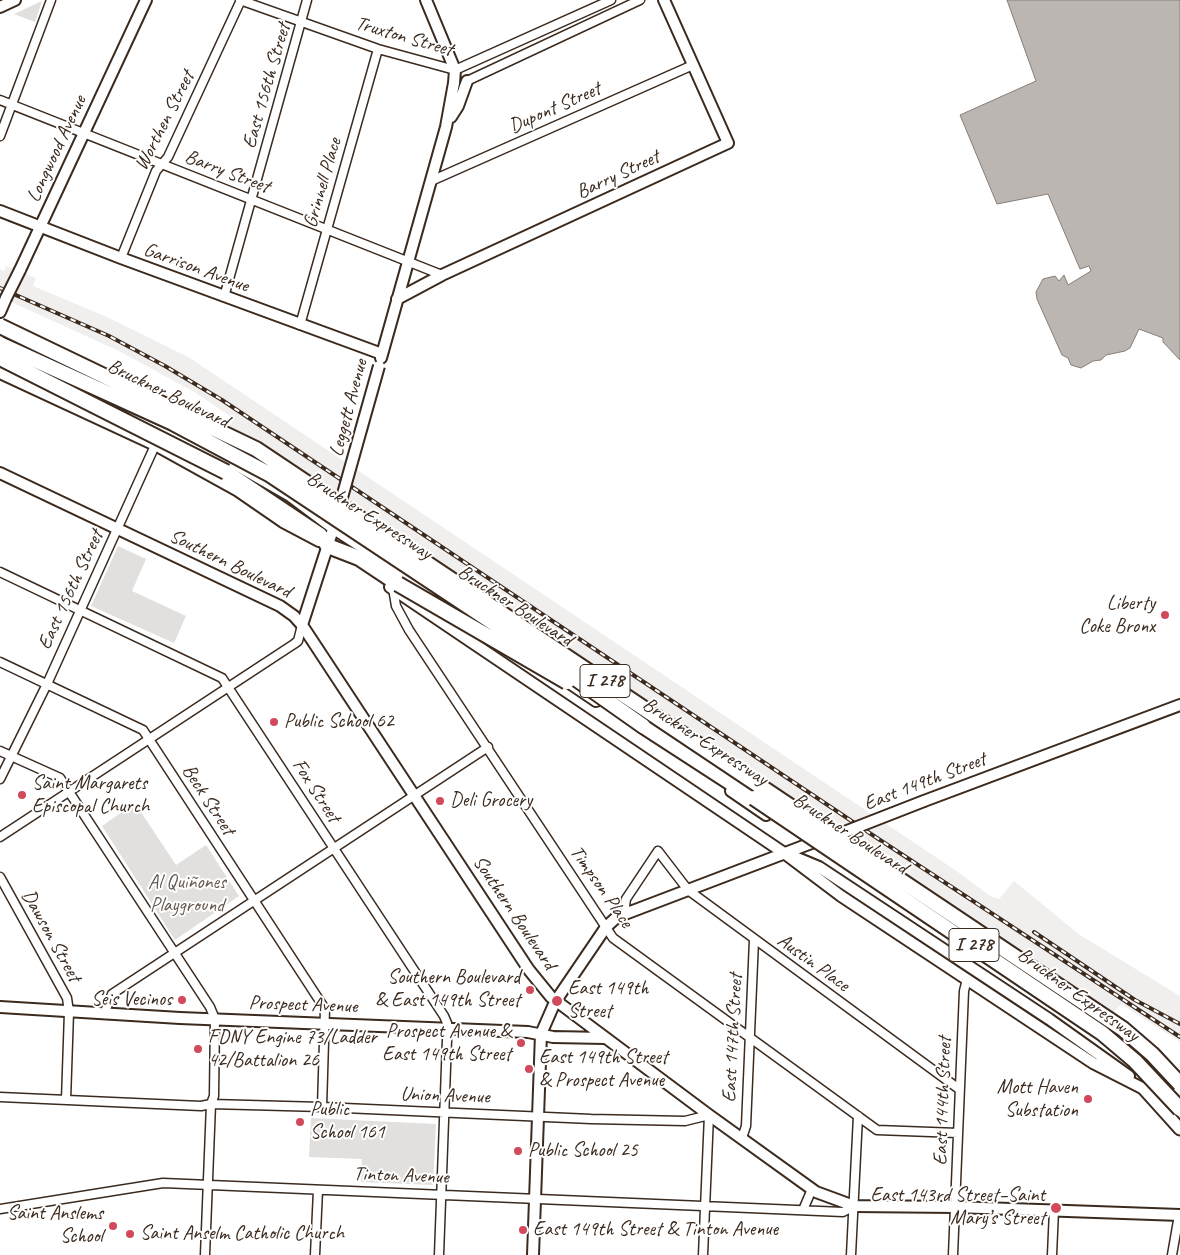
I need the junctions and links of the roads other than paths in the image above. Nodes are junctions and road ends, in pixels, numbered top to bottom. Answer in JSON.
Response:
{"nodes":[{"id":1,"x":15,"y":0,"type":"edge"},
{"id":2,"x":51,"y":0,"type":"edge"},
{"id":3,"x":137,"y":0,"type":"edge"},
{"id":4,"x":146,"y":0,"type":"edge"},
{"id":5,"x":241,"y":0,"type":"edge"},
{"id":6,"x":307,"y":0,"type":"edge"},
{"id":7,"x":426,"y":0,"type":"edge"},
{"id":8,"x":611,"y":0,"type":"edge"},
{"id":9,"x":640,"y":0,"type":"edge"},
{"id":10,"x":664,"y":0,"type":"edge"},
{"id":11,"x":0,"y":7,"type":"edge"},
{"id":12,"x":141,"y":11,"type":"junction"},
{"id":13,"x":302,"y":21,"type":"junction"},
{"id":14,"x":378,"y":49,"type":"junction"},
{"id":15,"x":693,"y":65,"type":"junction"},
{"id":16,"x":455,"y":70,"type":"junction"},
{"id":17,"x":467,"y":81,"type":"joint"},
{"id":18,"x":0,"y":100,"type":"edge"},
{"id":19,"x":12,"y":105,"type":"junction"},
{"id":20,"x":446,"y":127,"type":"junction"},
{"id":21,"x":84,"y":133,"type":"junction"},
{"id":22,"x":0,"y":136,"type":"edge"},
{"id":23,"x":161,"y":165,"type":"junction"},
{"id":24,"x":431,"y":181,"type":"junction"},
{"id":25,"x":251,"y":200,"type":"junction"},
{"id":26,"x":0,"y":211,"type":"edge"},
{"id":27,"x":40,"y":226,"type":"junction"},
{"id":28,"x":327,"y":230,"type":"junction"},
{"id":29,"x":121,"y":258,"type":"junction"},
{"id":30,"x":408,"y":263,"type":"junction"},
{"id":31,"x":442,"y":276,"type":"junction"},
{"id":32,"x":224,"y":296,"type":"junction"},
{"id":33,"x":398,"y":300,"type":"junction"},
{"id":34,"x":0,"y":312,"type":"edge"},
{"id":35,"x":300,"y":325,"type":"junction"},
{"id":36,"x":0,"y":326,"type":"edge"},
{"id":37,"x":0,"y":334,"type":"edge"},
{"id":38,"x":0,"y":344,"type":"edge"},
{"id":39,"x":0,"y":351,"type":"edge"},
{"id":40,"x":382,"y":354,"type":"junction"},
{"id":41,"x":0,"y":358,"type":"edge"},
{"id":42,"x":0,"y":373,"type":"edge"},
{"id":43,"x":170,"y":413,"type":"junction"},
{"id":44,"x":163,"y":429,"type":"junction"},
{"id":45,"x":155,"y":445,"type":"junction"},
{"id":46,"x":0,"y":473,"type":"edge"},
{"id":47,"x":338,"y":511,"type":"junction"},
{"id":48,"x":117,"y":528,"type":"junction"},
{"id":49,"x":334,"y":529,"type":"junction"},
{"id":50,"x":328,"y":546,"type":"junction"},
{"id":51,"x":0,"y":572,"type":"edge"},
{"id":52,"x":396,"y":586,"type":"junction"},
{"id":53,"x":80,"y":610,"type":"junction"},
{"id":54,"x":302,"y":625,"type":"junction"},
{"id":55,"x":0,"y":662,"type":"edge"},
{"id":56,"x":47,"y":684,"type":"junction"},
{"id":57,"x":229,"y":686,"type":"junction"},
{"id":58,"x":1180,"y":705,"type":"edge"},
{"id":59,"x":643,"y":726,"type":"junction"},
{"id":60,"x":149,"y":739,"type":"junction"},
{"id":61,"x":488,"y":747,"type":"junction"},
{"id":62,"x":0,"y":751,"type":"edge"},
{"id":63,"x":10,"y":756,"type":"junction"},
{"id":64,"x":0,"y":780,"type":"edge"},
{"id":65,"x":69,"y":792,"type":"junction"},
{"id":66,"x":414,"y":795,"type":"junction"},
{"id":67,"x":0,"y":837,"type":"edge"},
{"id":68,"x":824,"y":839,"type":"junction"},
{"id":69,"x":811,"y":844,"type":"junction"},
{"id":70,"x":334,"y":848,"type":"junction"},
{"id":71,"x":784,"y":853,"type":"junction"},
{"id":72,"x":0,"y":877,"type":"edge"},
{"id":73,"x":688,"y":890,"type":"junction"},
{"id":74,"x":254,"y":900,"type":"junction"},
{"id":75,"x":627,"y":913,"type":"junction"},
{"id":76,"x":606,"y":927,"type":"junction"},
{"id":77,"x":754,"y":940,"type":"junction"},
{"id":78,"x":174,"y":953,"type":"junction"},
{"id":79,"x":1011,"y":962,"type":"junction"},
{"id":80,"x":967,"y":979,"type":"junction"},
{"id":81,"x":1045,"y":1001,"type":"junction"},
{"id":82,"x":555,"y":1002,"type":"junction"},
{"id":83,"x":0,"y":1007,"type":"edge"},
{"id":84,"x":69,"y":1012,"type":"junction"},
{"id":85,"x":104,"y":1014,"type":"junction"},
{"id":86,"x":215,"y":1019,"type":"junction"},
{"id":87,"x":325,"y":1024,"type":"junction"},
{"id":88,"x":447,"y":1028,"type":"junction"},
{"id":89,"x":541,"y":1034,"type":"junction"},
{"id":90,"x":605,"y":1038,"type":"junction"},
{"id":91,"x":750,"y":1038,"type":"junction"},
{"id":92,"x":1151,"y":1074,"type":"junction"},
{"id":93,"x":1180,"y":1084,"type":"edge"},
{"id":94,"x":959,"y":1089,"type":"junction"},
{"id":95,"x":1144,"y":1089,"type":"junction"},
{"id":96,"x":1180,"y":1090,"type":"edge"},
{"id":97,"x":0,"y":1096,"type":"edge"},
{"id":98,"x":66,"y":1100,"type":"junction"},
{"id":99,"x":1180,"y":1101,"type":"edge"},
{"id":100,"x":211,"y":1104,"type":"junction"},
{"id":101,"x":322,"y":1107,"type":"junction"},
{"id":102,"x":1180,"y":1109,"type":"edge"},
{"id":103,"x":444,"y":1112,"type":"junction"},
{"id":104,"x":709,"y":1115,"type":"junction"},
{"id":105,"x":858,"y":1116,"type":"junction"},
{"id":106,"x":538,"y":1117,"type":"junction"},
{"id":107,"x":1180,"y":1129,"type":"edge"},
{"id":108,"x":958,"y":1133,"type":"junction"},
{"id":109,"x":742,"y":1138,"type":"junction"},
{"id":110,"x":208,"y":1185,"type":"junction"},
{"id":111,"x":812,"y":1189,"type":"junction"},
{"id":112,"x":318,"y":1190,"type":"junction"},
{"id":113,"x":441,"y":1194,"type":"junction"},
{"id":114,"x":535,"y":1198,"type":"junction"},
{"id":115,"x":705,"y":1204,"type":"junction"},
{"id":116,"x":854,"y":1206,"type":"junction"},
{"id":117,"x":955,"y":1207,"type":"junction"},
{"id":118,"x":0,"y":1209,"type":"edge"},
{"id":119,"x":803,"y":1210,"type":"junction"},
{"id":120,"x":1054,"y":1210,"type":"junction"},
{"id":121,"x":1180,"y":1215,"type":"edge"},
{"id":122,"x":205,"y":1255,"type":"edge"},
{"id":123,"x":315,"y":1255,"type":"edge"},
{"id":124,"x":439,"y":1255,"type":"edge"},
{"id":125,"x":533,"y":1255,"type":"edge"},
{"id":126,"x":703,"y":1255,"type":"edge"},
{"id":127,"x":851,"y":1255,"type":"edge"},
{"id":128,"x":953,"y":1255,"type":"edge"},
{"id":129,"x":1052,"y":1255,"type":"edge"},
{"id":130,"x":1172,"y":1255,"type":"edge"}],
"edges":[{"from":1,"to":11,"type":"main road"},
{"from":2,"to":19,"type":"street"},
{"from":3,"to":12,"type":"main road"},
{"from":4,"to":12,"type":"main road","name":"Longwood Avenue"},
{"from":5,"to":13,"type":"street","name":"Truxton Street"},
{"from":5,"to":23,"type":"street","name":"Worthen Street"},
{"from":6,"to":13,"type":"street","name":"East 156th Street"},
{"from":7,"to":16,"type":"main road"},
{"from":8,"to":16,"type":"street","name":"Truxton Street"},
{"from":9,"to":17,"type":"street","name":"Truxton Street"},
{"from":10,"to":15,"type":"main road"},
{"from":12,"to":21,"type":"main road","name":"Longwood Avenue"},
{"from":13,"to":14,"type":"street","name":"Truxton Street"},
{"from":13,"to":25,"type":"street","name":"East 156th Street"},
{"from":14,"to":16,"type":"street","name":"Truxton Street"},
{"from":14,"to":28,"type":"street","name":"Grinnell Place"},
{"from":15,"to":24,"type":"street","name":"Dupont Street"},
{"from":15,"to":31,"type":"main road","name":"Barry Street"},
{"from":16,"to":20,"type":"main road","name":"Leggett Avenue"},
{"from":17,"to":20,"type":"main road"},
{"from":18,"to":19,"type":"street","name":"Barry Street"},
{"from":19,"to":21,"type":"street","name":"Barry Street"},
{"from":19,"to":22,"type":"street"},
{"from":20,"to":24,"type":"main road","name":"Leggett Avenue"},
{"from":21,"to":23,"type":"street","name":"Barry Street"},
{"from":21,"to":27,"type":"main road","name":"Longwood Avenue"},
{"from":23,"to":25,"type":"street","name":"Barry Street"},
{"from":23,"to":29,"type":"street","name":"Worthen Street"},
{"from":24,"to":30,"type":"main road","name":"Leggett Avenue"},
{"from":25,"to":28,"type":"street","name":"Barry Street"},
{"from":25,"to":32,"type":"street","name":"East 156th Street"},
{"from":26,"to":27,"type":"main road","name":"Garrison Avenue"},
{"from":27,"to":29,"type":"main road","name":"Garrison Avenue"},
{"from":27,"to":34,"type":"main road","name":"Longwood Avenue","bridge":true},
{"from":28,"to":30,"type":"street","name":"Barry Street"},
{"from":28,"to":35,"type":"street","name":"Grinnell Place"},
{"from":29,"to":32,"type":"main road","name":"Garrison Avenue"},
{"from":30,"to":31,"type":"street","name":"Barry Street"},
{"from":30,"to":33,"type":"main road","name":"Leggett Avenue"},
{"from":31,"to":33,"type":"main road","name":"Barry Street"},
{"from":32,"to":35,"type":"main road","name":"Garrison Avenue"},
{"from":33,"to":40,"type":"main road","name":"Leggett Avenue"},
{"from":35,"to":40,"type":"main road","name":"Garrison Avenue"},
{"from":36,"to":93,"type":"highway","name":"Bruckner Expressway","number":"I 278","bridge":true},
{"from":37,"to":43,"type":"main road","name":"Bruckner Boulevard"},
{"from":38,"to":59,"type":"highway","name":"Bruckner Expressway","number":"I 278","bridge":true},
{"from":39,"to":44,"type":"main road","name":"Bruckner Boulevard"},
{"from":40,"to":47,"type":"main road","name":"Leggett Avenue","bridge":true},
{"from":41,"to":50,"type":"highway","bridge":true},
{"from":42,"to":45,"type":"main road"},
{"from":43,"to":44,"type":"street","name":"East 156th Street"},
{"from":43,"to":47,"type":"main road","name":"Bruckner Boulevard"},
{"from":44,"to":45,"type":"street","name":"East 156th Street"},
{"from":44,"to":49,"type":"main road","name":"Bruckner Boulevard"},
{"from":45,"to":48,"type":"street","name":"East 156th Street"},
{"from":45,"to":50,"type":"main road"},
{"from":46,"to":48,"type":"main road","name":"Southern Boulevard"},
{"from":47,"to":49,"type":"main road","name":"Leggett Avenue"},
{"from":47,"to":68,"type":"main road","name":"Bruckner Boulevard"},
{"from":48,"to":53,"type":"street","name":"East 156th Street"},
{"from":48,"to":54,"type":"main road","name":"Southern Boulevard"},
{"from":49,"to":50,"type":"main road","name":"Leggett Avenue"},
{"from":49,"to":69,"type":"main road","name":"Bruckner Boulevard"},
{"from":50,"to":52,"type":"highway"},
{"from":50,"to":54,"type":"main road","name":"Leggett Avenue"},
{"from":51,"to":53,"type":"street","name":"Fox Street"},
{"from":52,"to":59,"type":"highway","bridge":true},
{"from":52,"to":61,"type":"street","name":"Timpson Place"},
{"from":52,"to":71,"type":"main road"},
{"from":53,"to":56,"type":"street","name":"East 156th Street"},
{"from":53,"to":57,"type":"street","name":"Fox Street"},
{"from":54,"to":57,"type":"street","name":"Leggett Avenue"},
{"from":54,"to":66,"type":"main road","name":"Southern Boulevard"},
{"from":55,"to":56,"type":"street","name":"Beck Street"},
{"from":56,"to":60,"type":"street","name":"Beck Street"},
{"from":56,"to":63,"type":"street","name":"East 156th Street"},
{"from":57,"to":60,"type":"street","name":"Leggett Avenue"},
{"from":57,"to":70,"type":"street","name":"Fox Street"},
{"from":58,"to":68,"type":"main road","name":"East 149th Street","bridge":true},
{"from":59,"to":102,"type":"highway","name":"Bruckner Expressway","number":"I 278","bridge":true},
{"from":60,"to":65,"type":"street","name":"Leggett Avenue"},
{"from":60,"to":74,"type":"street","name":"Beck Street"},
{"from":61,"to":66,"type":"street"},
{"from":61,"to":76,"type":"street","name":"Timpson Place"},
{"from":62,"to":63,"type":"street"},
{"from":63,"to":64,"type":"street","name":"East 156th Street"},
{"from":63,"to":65,"type":"street"},
{"from":65,"to":67,"type":"street","name":"Leggett Avenue"},
{"from":65,"to":78,"type":"street"},
{"from":66,"to":70,"type":"street"},
{"from":66,"to":82,"type":"main road","name":"Southern Boulevard"},
{"from":68,"to":69,"type":"main road","name":"East 149th Street"},
{"from":68,"to":79,"type":"main road","name":"Bruckner Boulevard"},
{"from":69,"to":71,"type":"main road","name":"East 149th Street"},
{"from":69,"to":81,"type":"main road","name":"Bruckner Boulevard"},
{"from":70,"to":74,"type":"street"},
{"from":70,"to":88,"type":"street","name":"Fox Street"},
{"from":71,"to":73,"type":"main road","name":"East 149th Street"},
{"from":71,"to":80,"type":"main road"},
{"from":71,"to":95,"type":"main road"},
{"from":72,"to":84,"type":"street","name":"Dawson Street"},
{"from":73,"to":75,"type":"main road","name":"East 149th Street"},
{"from":73,"to":75,"type":"street","name":"Austin Place"},
{"from":73,"to":77,"type":"street","name":"Austin Place"},
{"from":74,"to":78,"type":"street"},
{"from":74,"to":87,"type":"street","name":"Beck Street"},
{"from":75,"to":76,"type":"main road","name":"East 149th Street"},
{"from":76,"to":82,"type":"main road","name":"East 149th Street"},
{"from":76,"to":91,"type":"street","name":"Timpson Place"},
{"from":77,"to":91,"type":"street","name":"East 147th Street"},
{"from":77,"to":94,"type":"street","name":"Austin Place"},
{"from":78,"to":85,"type":"street"},
{"from":78,"to":86,"type":"street"},
{"from":79,"to":81,"type":"main road"},
{"from":79,"to":96,"type":"main road","name":"Bruckner Boulevard"},
{"from":80,"to":94,"type":"street","name":"East 144th Street"},
{"from":80,"to":95,"type":"main road"},
{"from":81,"to":92,"type":"main road","name":"Bruckner Boulevard"},
{"from":82,"to":89,"type":"main road","name":"East 149th Street"},
{"from":82,"to":90,"type":"main road","name":"Southern Boulevard"},
{"from":83,"to":84,"type":"main road","name":"Prospect Avenue"},
{"from":84,"to":85,"type":"main road","name":"Prospect Avenue"},
{"from":84,"to":98,"type":"street","name":"Dawson Street"},
{"from":85,"to":86,"type":"main road","name":"Prospect Avenue"},
{"from":86,"to":87,"type":"main road","name":"Prospect Avenue"},
{"from":86,"to":100,"type":"street"},
{"from":87,"to":88,"type":"main road","name":"Prospect Avenue"},
{"from":87,"to":101,"type":"street","name":"Beck Street"},
{"from":88,"to":89,"type":"main road","name":"Prospect Avenue"},
{"from":88,"to":103,"type":"street"},
{"from":89,"to":90,"type":"main road","name":"Prospect Avenue"},
{"from":89,"to":106,"type":"main road","name":"East 149th Street"},
{"from":90,"to":104,"type":"main road","name":"Southern Boulevard"},
{"from":91,"to":105,"type":"street","name":"Timpson Place"},
{"from":91,"to":109,"type":"street","name":"East 147th Street"},
{"from":92,"to":96,"type":"main road"},
{"from":92,"to":99,"type":"main road","name":"Bruckner Boulevard"},
{"from":94,"to":108,"type":"street","name":"East 144th Street"},
{"from":95,"to":107,"type":"main road"},
{"from":97,"to":98,"type":"street","name":"Union Avenue"},
{"from":98,"to":100,"type":"street","name":"Union Avenue"},
{"from":100,"to":101,"type":"street","name":"Union Avenue"},
{"from":100,"to":110,"type":"street"},
{"from":101,"to":103,"type":"street","name":"Union Avenue"},
{"from":103,"to":106,"type":"street","name":"Union Avenue"},
{"from":103,"to":113,"type":"street"},
{"from":104,"to":106,"type":"street","name":"Union Avenue"},
{"from":104,"to":109,"type":"main road","name":"Southern Boulevard"},
{"from":104,"to":115,"type":"street","name":"East 147th Street"},
{"from":105,"to":108,"type":"street","name":"Timpson Place"},
{"from":105,"to":116,"type":"street"},
{"from":106,"to":114,"type":"main road","name":"East 149th Street"},
{"from":108,"to":117,"type":"street","name":"East 144th Street"},
{"from":109,"to":111,"type":"main road","name":"Southern Boulevard"},
{"from":110,"to":112,"type":"street","name":"Tinton Avenue"},
{"from":110,"to":118,"type":"street","name":"Tinton Avenue"},
{"from":110,"to":122,"type":"street"},
{"from":111,"to":116,"type":"main road","name":"Southern Boulevard"},
{"from":111,"to":119,"type":"street"},
{"from":112,"to":113,"type":"street","name":"Tinton Avenue"},
{"from":112,"to":123,"type":"street"},
{"from":113,"to":114,"type":"street","name":"Tinton Avenue"},
{"from":113,"to":124,"type":"street"},
{"from":114,"to":115,"type":"street","name":"Tinton Avenue"},
{"from":114,"to":125,"type":"main road","name":"East 149th Street"},
{"from":115,"to":119,"type":"street","name":"Tinton Avenue"},
{"from":115,"to":126,"type":"street","name":"East 147th Street"},
{"from":116,"to":117,"type":"main road","name":"Southern Boulevard"},
{"from":116,"to":119,"type":"street","name":"Tinton Avenue"},
{"from":116,"to":127,"type":"street"},
{"from":117,"to":120,"type":"main road","name":"Southern Boulevard"},
{"from":117,"to":128,"type":"street","name":"East 144th Street"},
{"from":120,"to":121,"type":"main road","name":"Southern Boulevard"},
{"from":120,"to":129,"type":"street"},
{"from":121,"to":130,"type":"street"}]}
